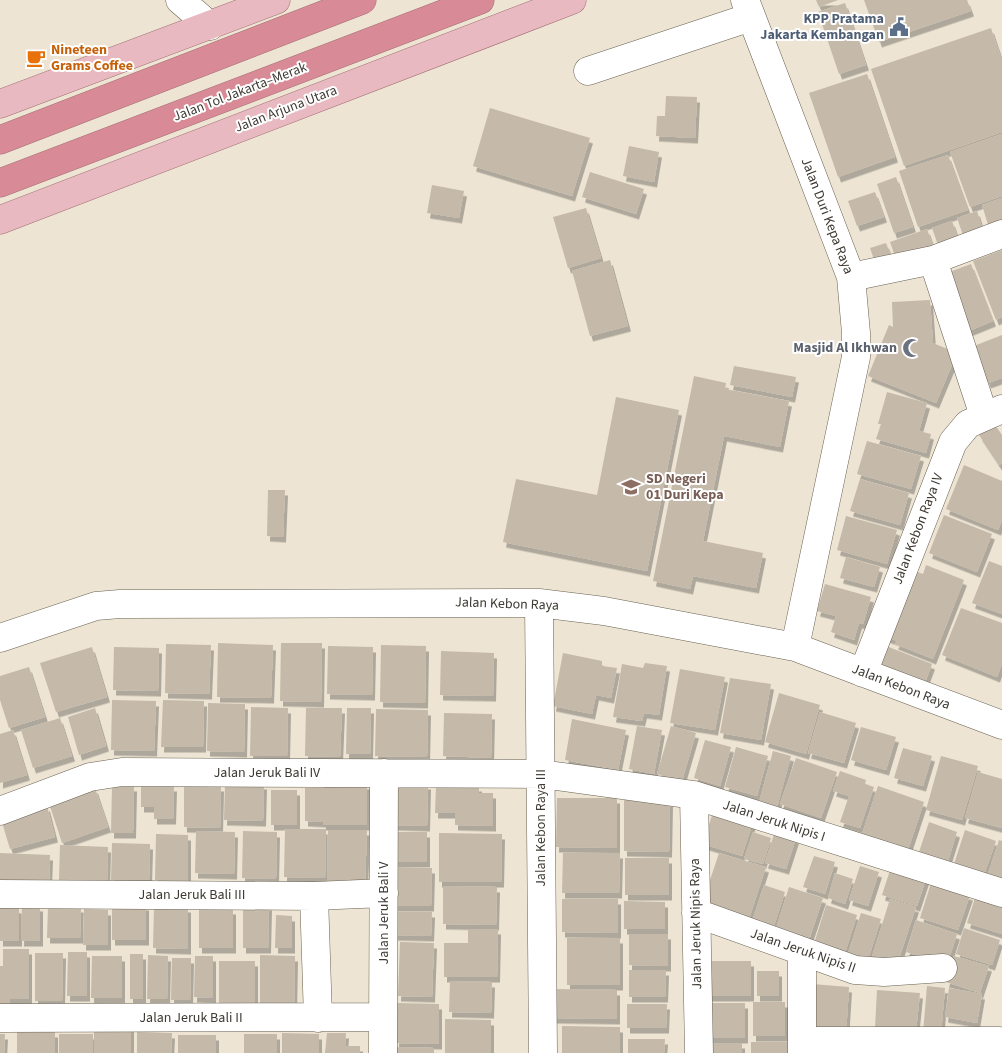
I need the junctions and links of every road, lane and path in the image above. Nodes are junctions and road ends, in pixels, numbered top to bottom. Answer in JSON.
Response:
{"nodes":[{"id":1,"x":180,"y":0,"type":"edge"},
{"id":2,"x":276,"y":0,"type":"edge"},
{"id":3,"x":362,"y":0,"type":"edge"},
{"id":4,"x":480,"y":0,"type":"edge"},
{"id":5,"x":572,"y":0,"type":"edge"},
{"id":6,"x":748,"y":8,"type":"edge"},
{"id":7,"x":210,"y":26,"type":"junction"},
{"id":8,"x":588,"y":70,"type":"dead end"},
{"id":9,"x":0,"y":104,"type":"edge"},
{"id":10,"x":0,"y":140,"type":"edge"},
{"id":11,"x":0,"y":183,"type":"edge"},
{"id":12,"x":0,"y":220,"type":"edge"},
{"id":13,"x":1002,"y":234,"type":"edge"},
{"id":14,"x":933,"y":260,"type":"junction"},
{"id":15,"x":857,"y":276,"type":"junction"},
{"id":16,"x":993,"y":412,"type":"edge"},
{"id":17,"x":539,"y":603,"type":"junction"},
{"id":18,"x":0,"y":638,"type":"edge"},
{"id":19,"x":795,"y":647,"type":"junction"},
{"id":20,"x":863,"y":673,"type":"junction"},
{"id":21,"x":1002,"y":725,"type":"edge"},
{"id":22,"x":384,"y":773,"type":"junction"},
{"id":23,"x":541,"y":774,"type":"junction"},
{"id":24,"x":694,"y":795,"type":"junction"},
{"id":25,"x":0,"y":811,"type":"edge"},
{"id":26,"x":384,"y":893,"type":"junction"},
{"id":27,"x":1002,"y":893,"type":"edge"},
{"id":28,"x":0,"y":894,"type":"edge"},
{"id":29,"x":314,"y":896,"type":"junction"},
{"id":30,"x":696,"y":913,"type":"junction"},
{"id":31,"x":802,"y":952,"type":"junction"},
{"id":32,"x":943,"y":968,"type":"dead end"},
{"id":33,"x":383,"y":1017,"type":"junction"},
{"id":34,"x":0,"y":1018,"type":"edge"},
{"id":35,"x":318,"y":1018,"type":"junction"},
{"id":36,"x":1000,"y":1040,"type":"edge"},
{"id":37,"x":802,"y":1047,"type":"edge"},
{"id":38,"x":383,"y":1053,"type":"edge"},
{"id":39,"x":543,"y":1053,"type":"edge"},
{"id":40,"x":698,"y":1053,"type":"edge"}],
"edges":[{"from":1,"to":7,"type":"street"},
{"from":2,"to":7,"type":"main road"},
{"from":3,"to":10,"type":"highway"},
{"from":4,"to":11,"type":"highway","name":"Jalan Tol Jakarta–Merak"},
{"from":5,"to":12,"type":"main road","name":"Jalan Arjuna Utara"},
{"from":6,"to":8,"type":"street"},
{"from":6,"to":15,"type":"street","name":"Jalan Duri Kepa Raya"},
{"from":7,"to":9,"type":"main road"},
{"from":13,"to":14,"type":"street"},
{"from":14,"to":15,"type":"street"},
{"from":14,"to":16,"type":"street"},
{"from":15,"to":19,"type":"street","name":"Jalan Duri Kepa Raya"},
{"from":16,"to":20,"type":"street","name":"Jalan Kebon Raya IV"},
{"from":17,"to":18,"type":"street","name":"Jalan Kebon Raya"},
{"from":17,"to":19,"type":"street","name":"Jalan Kebon Raya"},
{"from":17,"to":23,"type":"street","name":"Jalan Kebon Raya III"},
{"from":19,"to":20,"type":"street","name":"Jalan Kebon Raya"},
{"from":20,"to":21,"type":"street","name":"Jalan Kebon Raya"},
{"from":22,"to":23,"type":"street","name":"Jalan Jeruk Bali IV"},
{"from":22,"to":25,"type":"street","name":"Jalan Jeruk Bali IV"},
{"from":22,"to":26,"type":"street","name":"Jalan Jeruk Bali V"},
{"from":23,"to":24,"type":"street","name":"Jalan Jeruk Nipis I"},
{"from":23,"to":39,"type":"street","name":"Jalan Kebon Raya III"},
{"from":24,"to":27,"type":"street","name":"Jalan Jeruk Nipis I"},
{"from":24,"to":30,"type":"street","name":"Jalan Jeruk Nipis Raya"},
{"from":26,"to":29,"type":"street","name":"Jalan Jeruk Bali III"},
{"from":26,"to":33,"type":"street","name":"Jalan Jeruk Bali V"},
{"from":28,"to":29,"type":"street","name":"Jalan Jeruk Bali III"},
{"from":29,"to":35,"type":"street"},
{"from":30,"to":31,"type":"street","name":"Jalan Jeruk Nipis II"},
{"from":30,"to":40,"type":"street","name":"Jalan Jeruk Nipis Raya"},
{"from":31,"to":32,"type":"street","name":"Jalan Jeruk Nipis II"},
{"from":31,"to":37,"type":"street"},
{"from":33,"to":35,"type":"street","name":"Jalan Jeruk Bali II"},
{"from":33,"to":38,"type":"street","name":"Jalan Jeruk Bali V"},
{"from":34,"to":35,"type":"street","name":"Jalan Jeruk Bali II"},
{"from":36,"to":37,"type":"street"}]}
